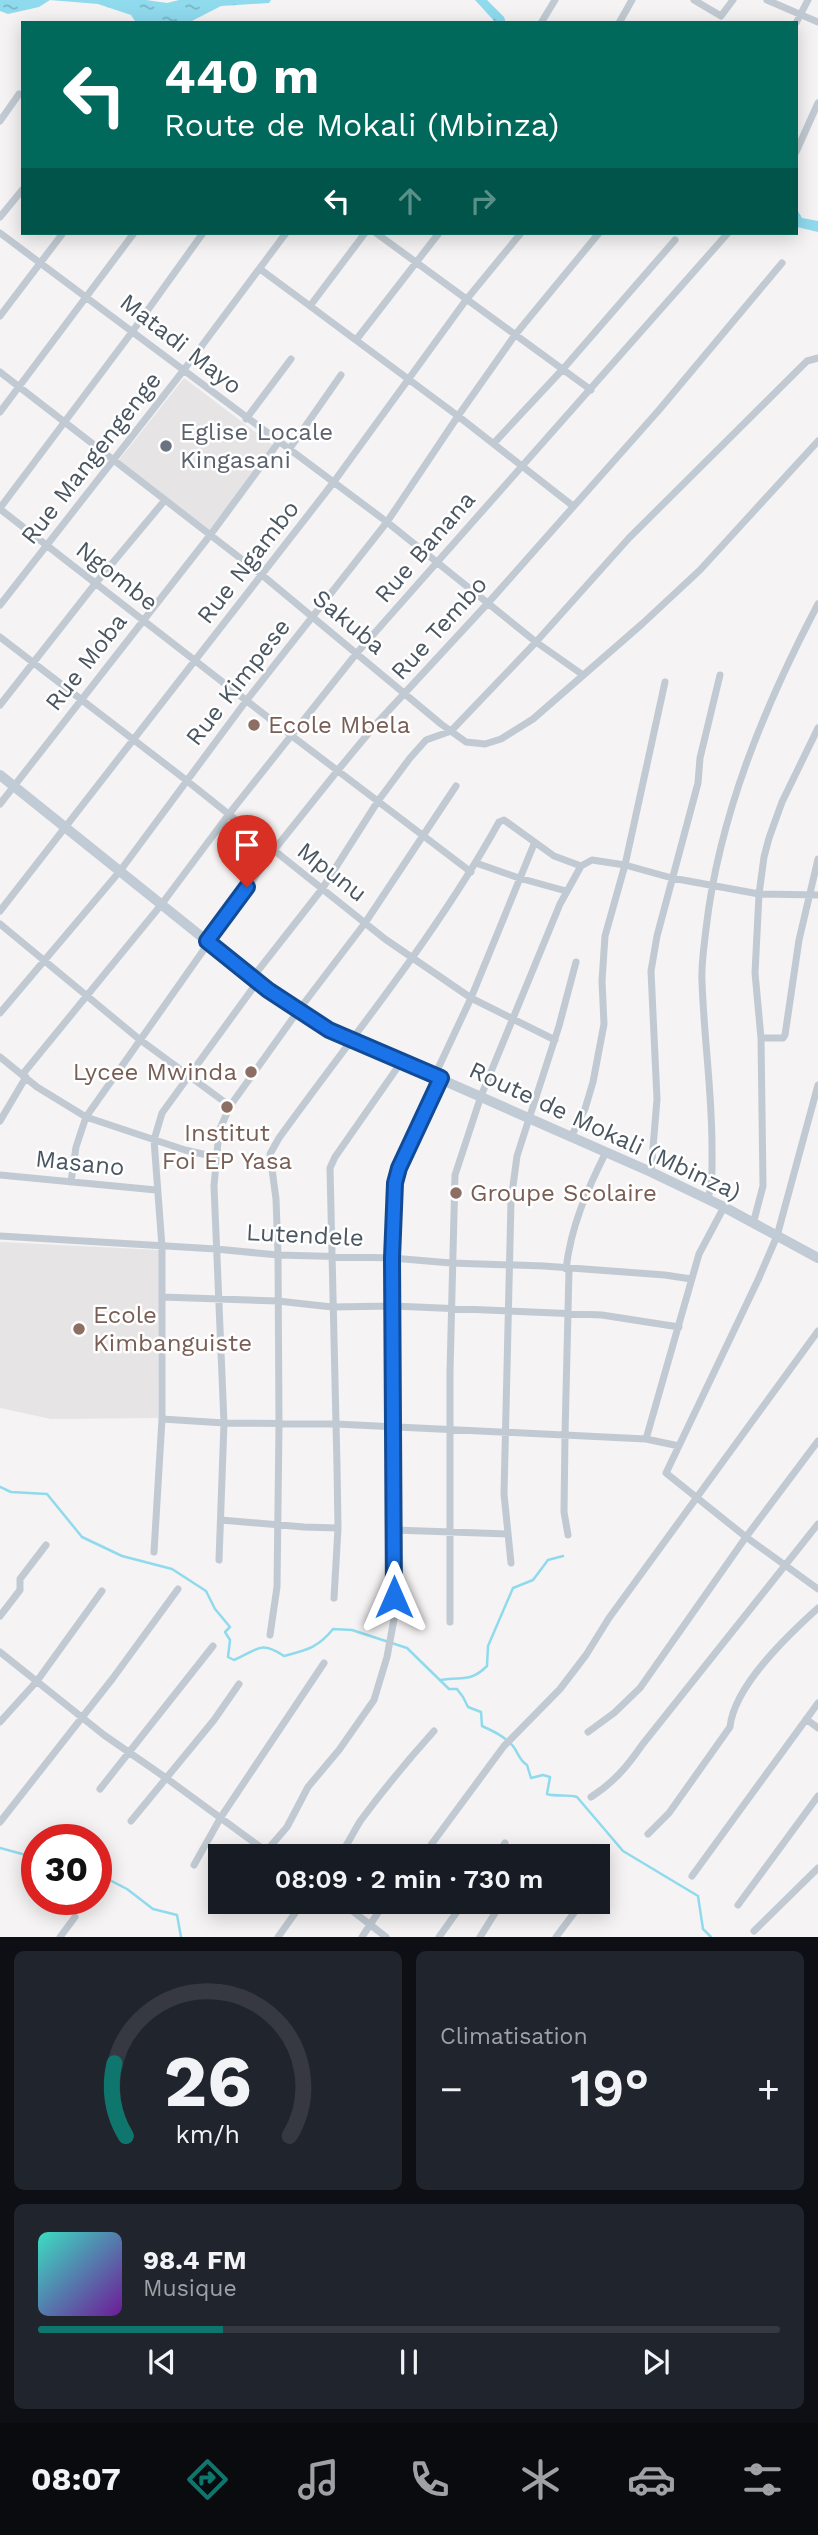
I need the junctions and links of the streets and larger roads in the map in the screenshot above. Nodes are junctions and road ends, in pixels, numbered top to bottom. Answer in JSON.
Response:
{"nodes":[{"id":1,"x":555,"y":0,"type":"edge"},
{"id":2,"x":632,"y":0,"type":"edge"},
{"id":3,"x":695,"y":0,"type":"edge"},
{"id":4,"x":733,"y":0,"type":"edge"},
{"id":5,"x":767,"y":0,"type":"edge"},
{"id":6,"x":808,"y":0,"type":"edge"},
{"id":7,"x":800,"y":15,"type":"junction"},
{"id":8,"x":542,"y":21,"type":"edge"},
{"id":9,"x":620,"y":21,"type":"edge"},
{"id":10,"x":797,"y":21,"type":"edge"},
{"id":11,"x":818,"y":22,"type":"edge"},
{"id":12,"x":19,"y":94,"type":"dead end"},
{"id":13,"x":818,"y":103,"type":"edge"},
{"id":14,"x":0,"y":121,"type":"edge"},
{"id":15,"x":798,"y":148,"type":"edge"},
{"id":16,"x":21,"y":191,"type":"edge"},
{"id":17,"x":0,"y":217,"type":"edge"},
{"id":18,"x":0,"y":233,"type":"edge"},
{"id":19,"x":62,"y":235,"type":"edge"},
{"id":20,"x":133,"y":235,"type":"edge"},
{"id":21,"x":202,"y":235,"type":"edge"},
{"id":22,"x":285,"y":235,"type":"edge"},
{"id":23,"x":363,"y":235,"type":"edge"},
{"id":24,"x":379,"y":235,"type":"edge"},
{"id":25,"x":437,"y":235,"type":"edge"},
{"id":26,"x":519,"y":235,"type":"edge"},
{"id":27,"x":597,"y":235,"type":"edge"},
{"id":28,"x":726,"y":235,"type":"edge"},
{"id":29,"x":675,"y":240,"type":"dead end"},
{"id":30,"x":416,"y":262,"type":"junction"},
{"id":31,"x":782,"y":263,"type":"dead end"},
{"id":32,"x":40,"y":264,"type":"junction"},
{"id":33,"x":260,"y":268,"type":"junction"},
{"id":34,"x":87,"y":296,"type":"junction"},
{"id":35,"x":466,"y":299,"type":"junction"},
{"id":36,"x":310,"y":306,"type":"junction"},
{"id":37,"x":0,"y":316,"type":"edge"},
{"id":38,"x":132,"y":332,"type":"junction"},
{"id":39,"x":516,"y":335,"type":"junction"},
{"id":40,"x":356,"y":341,"type":"junction"},
{"id":41,"x":818,"y":358,"type":"edge"},
{"id":42,"x":291,"y":359,"type":"dead end"},
{"id":43,"x":564,"y":369,"type":"junction"},
{"id":44,"x":0,"y":372,"type":"edge"},
{"id":45,"x":183,"y":372,"type":"junction"},
{"id":46,"x":341,"y":375,"type":"dead end"},
{"id":47,"x":407,"y":380,"type":"junction"},
{"id":48,"x":19,"y":387,"type":"junction"},
{"id":49,"x":591,"y":390,"type":"junction"},
{"id":50,"x":0,"y":412,"type":"edge"},
{"id":51,"x":458,"y":416,"type":"junction"},
{"id":52,"x":246,"y":419,"type":"junction"},
{"id":53,"x":65,"y":421,"type":"junction"},
{"id":54,"x":818,"y":441,"type":"edge"},
{"id":55,"x":278,"y":443,"type":"junction"},
{"id":56,"x":494,"y":443,"type":"junction"},
{"id":57,"x":288,"y":451,"type":"junction"},
{"id":58,"x":115,"y":459,"type":"junction"},
{"id":59,"x":521,"y":466,"type":"junction"},
{"id":60,"x":333,"y":483,"type":"junction"},
{"id":61,"x":165,"y":500,"type":"junction"},
{"id":62,"x":573,"y":506,"type":"junction"},
{"id":63,"x":0,"y":508,"type":"edge"},
{"id":64,"x":387,"y":522,"type":"junction"},
{"id":65,"x":211,"y":534,"type":"junction"},
{"id":66,"x":47,"y":547,"type":"junction"},
{"id":67,"x":438,"y":563,"type":"junction"},
{"id":68,"x":262,"y":575,"type":"junction"},
{"id":69,"x":95,"y":584,"type":"junction"},
{"id":70,"x":488,"y":603,"type":"junction"},
{"id":71,"x":818,"y":604,"type":"edge"},
{"id":72,"x":0,"y":605,"type":"edge"},
{"id":73,"x":314,"y":617,"type":"junction"},
{"id":74,"x":142,"y":621,"type":"junction"},
{"id":75,"x":0,"y":637,"type":"edge"},
{"id":76,"x":536,"y":642,"type":"junction"},
{"id":77,"x":356,"y":654,"type":"junction"},
{"id":78,"x":196,"y":661,"type":"junction"},
{"id":79,"x":33,"y":662,"type":"junction"},
{"id":80,"x":583,"y":675,"type":"junction"},
{"id":81,"x":720,"y":675,"type":"dead end"},
{"id":82,"x":665,"y":682,"type":"dead end"},
{"id":83,"x":406,"y":694,"type":"junction"},
{"id":84,"x":82,"y":701,"type":"junction"},
{"id":85,"x":246,"y":701,"type":"junction"},
{"id":86,"x":0,"y":705,"type":"edge"},
{"id":87,"x":818,"y":728,"type":"edge"},
{"id":88,"x":451,"y":730,"type":"junction"},
{"id":89,"x":292,"y":736,"type":"junction"},
{"id":90,"x":134,"y":741,"type":"junction"},
{"id":91,"x":338,"y":770,"type":"junction"},
{"id":92,"x":0,"y":775,"type":"edge"},
{"id":93,"x":186,"y":780,"type":"junction"},
{"id":94,"x":13,"y":786,"type":"junction"},
{"id":95,"x":456,"y":786,"type":"dead end"},
{"id":96,"x":378,"y":801,"type":"junction"},
{"id":97,"x":0,"y":804,"type":"edge"},
{"id":98,"x":229,"y":814,"type":"junction"},
{"id":99,"x":64,"y":827,"type":"junction"},
{"id":100,"x":424,"y":837,"type":"junction"},
{"id":101,"x":534,"y":844,"type":"junction"},
{"id":102,"x":274,"y":850,"type":"junction"},
{"id":103,"x":818,"y":859,"type":"edge"},
{"id":104,"x":476,"y":863,"type":"junction"},
{"id":105,"x":625,"y":865,"type":"junction"},
{"id":106,"x":581,"y":866,"type":"junction"},
{"id":107,"x":120,"y":871,"type":"junction"},
{"id":108,"x":471,"y":872,"type":"junction"},
{"id":109,"x":519,"y":878,"type":"junction"},
{"id":110,"x":672,"y":878,"type":"junction"},
{"id":111,"x":711,"y":886,"type":"junction"},
{"id":112,"x":322,"y":889,"type":"junction"},
{"id":113,"x":566,"y":891,"type":"junction"},
{"id":114,"x":759,"y":894,"type":"junction"},
{"id":115,"x":814,"y":895,"type":"edge"},
{"id":116,"x":161,"y":905,"type":"junction"},
{"id":117,"x":0,"y":911,"type":"edge"},
{"id":118,"x":365,"y":923,"type":"junction"},
{"id":119,"x":0,"y":924,"type":"edge"},
{"id":120,"x":207,"y":941,"type":"junction"},
{"id":121,"x":412,"y":957,"type":"junction"},
{"id":122,"x":44,"y":961,"type":"junction"},
{"id":123,"x":576,"y":962,"type":"dead end"},
{"id":124,"x":255,"y":979,"type":"junction"},
{"id":125,"x":86,"y":996,"type":"junction"},
{"id":126,"x":471,"y":998,"type":"junction"},
{"id":127,"x":298,"y":1011,"type":"junction"},
{"id":128,"x":0,"y":1013,"type":"edge"},
{"id":129,"x":513,"y":1021,"type":"junction"},
{"id":130,"x":761,"y":1038,"type":"junction"},
{"id":131,"x":139,"y":1039,"type":"junction"},
{"id":132,"x":350,"y":1040,"type":"junction"},
{"id":133,"x":555,"y":1040,"type":"junction"},
{"id":134,"x":0,"y":1057,"type":"edge"},
{"id":135,"x":402,"y":1061,"type":"junction"},
{"id":136,"x":188,"y":1075,"type":"junction"},
{"id":137,"x":24,"y":1076,"type":"junction"},
{"id":138,"x":438,"y":1077,"type":"junction"},
{"id":139,"x":818,"y":1086,"type":"edge"},
{"id":140,"x":481,"y":1096,"type":"junction"},
{"id":141,"x":230,"y":1106,"type":"junction"},
{"id":142,"x":86,"y":1116,"type":"junction"},
{"id":143,"x":530,"y":1118,"type":"junction"},
{"id":144,"x":0,"y":1121,"type":"edge"},
{"id":145,"x":571,"y":1137,"type":"junction"},
{"id":146,"x":154,"y":1140,"type":"junction"},
{"id":147,"x":606,"y":1152,"type":"junction"},
{"id":148,"x":216,"y":1157,"type":"junction"},
{"id":149,"x":651,"y":1172,"type":"junction"},
{"id":150,"x":0,"y":1175,"type":"edge"},
{"id":151,"x":71,"y":1182,"type":"junction"},
{"id":152,"x":156,"y":1190,"type":"junction"},
{"id":153,"x":708,"y":1199,"type":"junction"},
{"id":154,"x":724,"y":1207,"type":"junction"},
{"id":155,"x":752,"y":1224,"type":"junction"},
{"id":156,"x":0,"y":1236,"type":"edge"},
{"id":157,"x":776,"y":1236,"type":"junction"},
{"id":158,"x":162,"y":1247,"type":"junction"},
{"id":159,"x":216,"y":1249,"type":"junction"},
{"id":160,"x":278,"y":1255,"type":"junction"},
{"id":161,"x":330,"y":1256,"type":"junction"},
{"id":162,"x":818,"y":1257,"type":"edge"},
{"id":163,"x":392,"y":1258,"type":"junction"},
{"id":164,"x":452,"y":1263,"type":"junction"},
{"id":165,"x":510,"y":1266,"type":"junction"},
{"id":166,"x":568,"y":1269,"type":"junction"},
{"id":167,"x":691,"y":1279,"type":"junction"},
{"id":168,"x":162,"y":1297,"type":"junction"},
{"id":169,"x":219,"y":1299,"type":"junction"},
{"id":170,"x":278,"y":1301,"type":"junction"},
{"id":171,"x":393,"y":1306,"type":"junction"},
{"id":172,"x":332,"y":1307,"type":"junction"},
{"id":173,"x":451,"y":1308,"type":"junction"},
{"id":174,"x":509,"y":1311,"type":"junction"},
{"id":175,"x":567,"y":1313,"type":"junction"},
{"id":176,"x":679,"y":1327,"type":"junction"},
{"id":177,"x":818,"y":1331,"type":"edge"},
{"id":178,"x":162,"y":1419,"type":"junction"},
{"id":179,"x":224,"y":1423,"type":"junction"},
{"id":180,"x":336,"y":1424,"type":"junction"},
{"id":181,"x":279,"y":1425,"type":"junction"},
{"id":182,"x":394,"y":1428,"type":"junction"},
{"id":183,"x":451,"y":1429,"type":"junction"},
{"id":184,"x":505,"y":1431,"type":"junction"},
{"id":185,"x":565,"y":1435,"type":"junction"},
{"id":186,"x":646,"y":1439,"type":"junction"},
{"id":187,"x":818,"y":1441,"type":"edge"},
{"id":188,"x":679,"y":1446,"type":"junction"},
{"id":189,"x":697,"y":1499,"type":"junction"},
{"id":190,"x":221,"y":1520,"type":"junction"},
{"id":191,"x":278,"y":1524,"type":"junction"},
{"id":192,"x":818,"y":1524,"type":"edge"},
{"id":193,"x":338,"y":1528,"type":"junction"},
{"id":194,"x":394,"y":1531,"type":"junction"},
{"id":195,"x":450,"y":1532,"type":"junction"},
{"id":196,"x":508,"y":1534,"type":"junction"},
{"id":197,"x":568,"y":1535,"type":"dead end"},
{"id":198,"x":746,"y":1537,"type":"junction"},
{"id":199,"x":46,"y":1545,"type":"dead end"},
{"id":200,"x":154,"y":1552,"type":"dead end"},
{"id":201,"x":219,"y":1560,"type":"dead end"},
{"id":202,"x":511,"y":1563,"type":"dead end"},
{"id":203,"x":786,"y":1566,"type":"junction"},
{"id":204,"x":178,"y":1589,"type":"dead end"},
{"id":205,"x":818,"y":1590,"type":"edge"},
{"id":206,"x":102,"y":1591,"type":"dead end"},
{"id":207,"x":334,"y":1598,"type":"dead end"},
{"id":208,"x":818,"y":1608,"type":"edge"},
{"id":209,"x":0,"y":1616,"type":"edge"},
{"id":210,"x":450,"y":1622,"type":"dead end"},
{"id":211,"x":270,"y":1635,"type":"dead end"},
{"id":212,"x":213,"y":1646,"type":"dead end"},
{"id":213,"x":0,"y":1652,"type":"edge"},
{"id":214,"x":324,"y":1663,"type":"dead end"},
{"id":215,"x":37,"y":1681,"type":"junction"},
{"id":216,"x":239,"y":1684,"type":"dead end"},
{"id":217,"x":818,"y":1703,"type":"edge"},
{"id":218,"x":80,"y":1718,"type":"junction"},
{"id":219,"x":806,"y":1719,"type":"junction"},
{"id":220,"x":0,"y":1723,"type":"edge"},
{"id":221,"x":818,"y":1728,"type":"edge"},
{"id":222,"x":434,"y":1731,"type":"dead end"},
{"id":223,"x":588,"y":1731,"type":"dead end"},
{"id":224,"x":130,"y":1754,"type":"junction"},
{"id":225,"x":166,"y":1778,"type":"junction"},
{"id":226,"x":100,"y":1789,"type":"dead end"},
{"id":227,"x":818,"y":1796,"type":"edge"},
{"id":228,"x":591,"y":1797,"type":"dead end"},
{"id":229,"x":221,"y":1817,"type":"junction"},
{"id":230,"x":131,"y":1821,"type":"dead end"},
{"id":231,"x":0,"y":1822,"type":"edge"},
{"id":232,"x":648,"y":1834,"type":"dead end"},
{"id":233,"x":252,"y":1844,"type":"edge"},
{"id":234,"x":273,"y":1844,"type":"edge"},
{"id":235,"x":349,"y":1844,"type":"edge"},
{"id":236,"x":432,"y":1844,"type":"edge"},
{"id":237,"x":194,"y":1865,"type":"dead end"},
{"id":238,"x":818,"y":1868,"type":"edge"},
{"id":239,"x":692,"y":1876,"type":"dead end"},
{"id":240,"x":738,"y":1905,"type":"dead end"},
{"id":241,"x":294,"y":1914,"type":"edge"},
{"id":242,"x":356,"y":1914,"type":"edge"},
{"id":243,"x":377,"y":1914,"type":"edge"},
{"id":244,"x":455,"y":1914,"type":"edge"},
{"id":245,"x":495,"y":1914,"type":"edge"},
{"id":246,"x":573,"y":1914,"type":"edge"},
{"id":247,"x":75,"y":1917,"type":"dead end"},
{"id":248,"x":370,"y":1925,"type":"junction"},
{"id":249,"x":754,"y":1931,"type":"dead end"},
{"id":250,"x":60,"y":1937,"type":"edge"},
{"id":251,"x":278,"y":1937,"type":"edge"},
{"id":252,"x":362,"y":1937,"type":"edge"},
{"id":253,"x":386,"y":1937,"type":"edge"},
{"id":254,"x":439,"y":1937,"type":"edge"},
{"id":255,"x":481,"y":1937,"type":"edge"},
{"id":256,"x":556,"y":1937,"type":"edge"}],
"edges":[{"from":1,"to":8,"type":"street"},
{"from":2,"to":9,"type":"street"},
{"from":3,"to":4,"type":"street"},
{"from":5,"to":7,"type":"street"},
{"from":6,"to":7,"type":"street"},
{"from":7,"to":10,"type":"street"},
{"from":7,"to":11,"type":"street"},
{"from":12,"to":14,"type":"street"},
{"from":13,"to":15,"type":"street"},
{"from":16,"to":17,"type":"street"},
{"from":18,"to":32,"type":"street","name":"Matadi Mayo"},
{"from":19,"to":32,"type":"street"},
{"from":20,"to":34,"type":"street"},
{"from":21,"to":38,"type":"street"},
{"from":22,"to":33,"type":"street","name":"Rue Mangengenge"},
{"from":23,"to":36,"type":"street"},
{"from":24,"to":30,"type":"street"},
{"from":25,"to":30,"type":"street"},
{"from":26,"to":35,"type":"street","name":"Rue Ngambo"},
{"from":27,"to":39,"type":"street","name":"Rue Kimpese"},
{"from":28,"to":49,"type":"street","name":"Rue Banana"},
{"from":29,"to":43,"type":"street"},
{"from":30,"to":35,"type":"street"},
{"from":30,"to":40,"type":"street"},
{"from":31,"to":62,"type":"street","name":"Rue Tembo"},
{"from":32,"to":34,"type":"street","name":"Matadi Mayo"},
{"from":32,"to":37,"type":"street"},
{"from":33,"to":36,"type":"street"},
{"from":33,"to":45,"type":"street","name":"Rue Mangengenge"},
{"from":34,"to":38,"type":"street","name":"Matadi Mayo"},
{"from":34,"to":48,"type":"street"},
{"from":35,"to":39,"type":"street"},
{"from":35,"to":47,"type":"street","name":"Rue Ngambo"},
{"from":36,"to":40,"type":"street"},
{"from":38,"to":45,"type":"street","name":"Matadi Mayo"},
{"from":38,"to":53,"type":"street"},
{"from":39,"to":43,"type":"street"},
{"from":39,"to":51,"type":"street","name":"Rue Kimpese"},
{"from":40,"to":47,"type":"street"},
{"from":41,"to":76,"type":"street"},
{"from":42,"to":52,"type":"street"},
{"from":43,"to":49,"type":"street"},
{"from":43,"to":56,"type":"street"},
{"from":44,"to":48,"type":"street","name":"Sakuba"},
{"from":45,"to":52,"type":"street","name":"Matadi Mayo"},
{"from":45,"to":58,"type":"street","name":"Rue Mangengenge"},
{"from":46,"to":57,"type":"street"},
{"from":47,"to":51,"type":"street"},
{"from":47,"to":60,"type":"street","name":"Rue Ngambo"},
{"from":48,"to":50,"type":"street"},
{"from":48,"to":53,"type":"street","name":"Sakuba"},
{"from":49,"to":59,"type":"street","name":"Rue Banana"},
{"from":51,"to":56,"type":"street"},
{"from":51,"to":64,"type":"street","name":"Rue Kimpese"},
{"from":52,"to":55,"type":"street","name":"Matadi Mayo"},
{"from":53,"to":58,"type":"street","name":"Sakuba"},
{"from":53,"to":63,"type":"street"},
{"from":54,"to":80,"type":"street","name":"Sakuba"},
{"from":55,"to":57,"type":"street","name":"Matadi Mayo"},
{"from":55,"to":65,"type":"street","name":"Rue Moba"},
{"from":56,"to":59,"type":"street"},
{"from":57,"to":60,"type":"street","name":"Matadi Mayo"},
{"from":58,"to":61,"type":"street","name":"Sakuba"},
{"from":58,"to":66,"type":"street","name":"Rue Mangengenge"},
{"from":59,"to":62,"type":"street"},
{"from":59,"to":67,"type":"street","name":"Rue Banana"},
{"from":60,"to":64,"type":"street","name":"Matadi Mayo"},
{"from":60,"to":68,"type":"street","name":"Rue Ngambo"},
{"from":61,"to":65,"type":"street","name":"Sakuba"},
{"from":61,"to":69,"type":"street"},
{"from":62,"to":70,"type":"street","name":"Rue Tembo"},
{"from":63,"to":66,"type":"street","name":"Ngombe"},
{"from":64,"to":67,"type":"street","name":"Matadi Mayo"},
{"from":64,"to":73,"type":"street","name":"Rue Kimpese"},
{"from":65,"to":68,"type":"street","name":"Sakuba"},
{"from":65,"to":74,"type":"street","name":"Rue Moba"},
{"from":66,"to":69,"type":"street","name":"Ngombe"},
{"from":66,"to":72,"type":"street","name":"Rue Mangengenge"},
{"from":67,"to":70,"type":"street","name":"Matadi Mayo"},
{"from":67,"to":77,"type":"street","name":"Rue Banana"},
{"from":68,"to":73,"type":"street","name":"Sakuba"},
{"from":68,"to":78,"type":"street","name":"Rue Ngambo"},
{"from":69,"to":74,"type":"street","name":"Ngombe"},
{"from":69,"to":79,"type":"street"},
{"from":70,"to":76,"type":"street","name":"Matadi Mayo"},
{"from":70,"to":83,"type":"street","name":"Rue Tembo"},
{"from":71,"to":111,"type":"street"},
{"from":73,"to":77,"type":"street","name":"Sakuba"},
{"from":73,"to":85,"type":"street","name":"Rue Kimpese"},
{"from":74,"to":78,"type":"street","name":"Ngombe"},
{"from":74,"to":84,"type":"street","name":"Rue Moba"},
{"from":75,"to":79,"type":"street","name":"Mpunu"},
{"from":76,"to":80,"type":"street","name":"Matadi Mayo"},
{"from":76,"to":88,"type":"street"},
{"from":77,"to":83,"type":"street","name":"Sakuba"},
{"from":77,"to":89,"type":"street","name":"Rue Banana"},
{"from":78,"to":85,"type":"street","name":"Ngombe"},
{"from":78,"to":90,"type":"street","name":"Rue Ngambo"},
{"from":79,"to":84,"type":"street","name":"Mpunu"},
{"from":79,"to":86,"type":"street"},
{"from":80,"to":88,"type":"street","name":"Sakuba"},
{"from":81,"to":110,"type":"street"},
{"from":82,"to":105,"type":"street"},
{"from":83,"to":88,"type":"street","name":"Sakuba"},
{"from":83,"to":91,"type":"street","name":"Rue Tembo"},
{"from":84,"to":90,"type":"street","name":"Mpunu"},
{"from":84,"to":94,"type":"street","name":"Rue Moba"},
{"from":85,"to":89,"type":"street","name":"Ngombe"},
{"from":85,"to":93,"type":"street","name":"Rue Kimpese"},
{"from":87,"to":114,"type":"street"},
{"from":88,"to":96,"type":"street"},
{"from":89,"to":91,"type":"street","name":"Ngombe"},
{"from":89,"to":98,"type":"street","name":"Rue Banana"},
{"from":90,"to":93,"type":"street","name":"Mpunu"},
{"from":90,"to":99,"type":"street","name":"Rue Ngambo"},
{"from":91,"to":96,"type":"street","name":"Ngombe"},
{"from":91,"to":102,"type":"street","name":"Rue Tembo"},
{"from":92,"to":94,"type":"street","name":"Route de Mokali (Mbinza)"},
{"from":93,"to":98,"type":"street","name":"Mpunu"},
{"from":93,"to":107,"type":"street","name":"Rue Kimpese"},
{"from":94,"to":97,"type":"street","name":"Rue Moba"},
{"from":94,"to":99,"type":"street","name":"Route de Mokali (Mbinza)"},
{"from":95,"to":100,"type":"street"},
{"from":96,"to":100,"type":"street","name":"Ngombe"},
{"from":96,"to":112,"type":"street"},
{"from":98,"to":102,"type":"street","name":"Mpunu"},
{"from":98,"to":116,"type":"street","name":"Rue Banana"},
{"from":99,"to":107,"type":"street","name":"Route de Mokali (Mbinza)"},
{"from":99,"to":117,"type":"street","name":"Rue Ngambo"},
{"from":100,"to":108,"type":"street","name":"Ngombe"},
{"from":100,"to":118,"type":"street"},
{"from":101,"to":104,"type":"street"},
{"from":101,"to":106,"type":"street"},
{"from":101,"to":109,"type":"street"},
{"from":102,"to":112,"type":"street","name":"Mpunu"},
{"from":102,"to":120,"type":"street","name":"Rue Tembo"},
{"from":103,"to":115,"type":"street"},
{"from":104,"to":108,"type":"street"},
{"from":104,"to":109,"type":"street"},
{"from":105,"to":106,"type":"street"},
{"from":105,"to":110,"type":"street"},
{"from":105,"to":145,"type":"street"},
{"from":106,"to":113,"type":"street"},
{"from":107,"to":116,"type":"street","name":"Route de Mokali (Mbinza)"},
{"from":107,"to":122,"type":"street","name":"Rue Kimpese"},
{"from":108,"to":121,"type":"street"},
{"from":109,"to":113,"type":"street"},
{"from":109,"to":126,"type":"street"},
{"from":110,"to":111,"type":"street"},
{"from":110,"to":149,"type":"street"},
{"from":111,"to":114,"type":"street"},
{"from":111,"to":153,"type":"street"},
{"from":112,"to":118,"type":"street","name":"Mpunu"},
{"from":112,"to":124,"type":"street"},
{"from":113,"to":129,"type":"street"},
{"from":114,"to":115,"type":"street"},
{"from":114,"to":130,"type":"street"},
{"from":115,"to":130,"type":"street"},
{"from":116,"to":120,"type":"street","name":"Route de Mokali (Mbinza)"},
{"from":116,"to":125,"type":"street","name":"Rue Banana"},
{"from":118,"to":121,"type":"street","name":"Mpunu"},
{"from":118,"to":127,"type":"street"},
{"from":119,"to":122,"type":"street"},
{"from":120,"to":124,"type":"street","name":"Route de Mokali (Mbinza)"},
{"from":120,"to":131,"type":"street","name":"Rue Tembo"},
{"from":121,"to":126,"type":"street","name":"Mpunu"},
{"from":121,"to":132,"type":"street"},
{"from":122,"to":125,"type":"street"},
{"from":122,"to":128,"type":"street","name":"Rue Kimpese"},
{"from":123,"to":133,"type":"street"},
{"from":124,"to":127,"type":"street","name":"Route de Mokali (Mbinza)"},
{"from":124,"to":136,"type":"street"},
{"from":125,"to":131,"type":"street"},
{"from":125,"to":137,"type":"street","name":"Rue Banana"},
{"from":126,"to":129,"type":"street","name":"Mpunu"},
{"from":126,"to":138,"type":"street"},
{"from":127,"to":132,"type":"street","name":"Route de Mokali (Mbinza)"},
{"from":127,"to":141,"type":"street"},
{"from":129,"to":133,"type":"street","name":"Mpunu"},
{"from":129,"to":140,"type":"street"},
{"from":130,"to":155,"type":"street"},
{"from":131,"to":136,"type":"street"},
{"from":131,"to":142,"type":"street","name":"Rue Tembo"},
{"from":132,"to":135,"type":"street","name":"Route de Mokali (Mbinza)"},
{"from":132,"to":160,"type":"street"},
{"from":133,"to":143,"type":"street"},
{"from":134,"to":137,"type":"street"},
{"from":135,"to":138,"type":"street","name":"Route de Mokali (Mbinza)"},
{"from":135,"to":161,"type":"street"},
{"from":136,"to":141,"type":"street"},
{"from":136,"to":146,"type":"street"},
{"from":137,"to":142,"type":"street"},
{"from":137,"to":144,"type":"street","name":"Rue Banana"},
{"from":138,"to":140,"type":"street","name":"Route de Mokali (Mbinza)"},
{"from":138,"to":163,"type":"street"},
{"from":139,"to":157,"type":"street"},
{"from":140,"to":143,"type":"street","name":"Route de Mokali (Mbinza)"},
{"from":140,"to":164,"type":"street"},
{"from":141,"to":148,"type":"street"},
{"from":142,"to":146,"type":"street"},
{"from":142,"to":151,"type":"street","name":"Rue Tembo"},
{"from":143,"to":145,"type":"street","name":"Route de Mokali (Mbinza)"},
{"from":143,"to":165,"type":"street"},
{"from":145,"to":147,"type":"street","name":"Route de Mokali (Mbinza)"},
{"from":146,"to":148,"type":"street"},
{"from":146,"to":152,"type":"street"},
{"from":147,"to":149,"type":"street","name":"Route de Mokali (Mbinza)"},
{"from":147,"to":166,"type":"street"},
{"from":148,"to":159,"type":"street"},
{"from":149,"to":153,"type":"street","name":"Route de Mokali (Mbinza)"},
{"from":150,"to":151,"type":"street","name":"Masano"},
{"from":151,"to":152,"type":"street","name":"Masano"},
{"from":152,"to":158,"type":"street"},
{"from":153,"to":154,"type":"street","name":"Route de Mokali (Mbinza)"},
{"from":154,"to":155,"type":"street","name":"Route de Mokali (Mbinza)"},
{"from":154,"to":167,"type":"street"},
{"from":155,"to":157,"type":"street","name":"Route de Mokali (Mbinza)"},
{"from":156,"to":158,"type":"street","name":"Lutendele"},
{"from":157,"to":162,"type":"street","name":"Route de Mokali (Mbinza)"},
{"from":157,"to":188,"type":"street"},
{"from":158,"to":159,"type":"street","name":"Lutendele"},
{"from":158,"to":168,"type":"street"},
{"from":159,"to":160,"type":"street","name":"Lutendele"},
{"from":159,"to":169,"type":"street"},
{"from":160,"to":161,"type":"street","name":"Lutendele"},
{"from":160,"to":170,"type":"street"},
{"from":161,"to":163,"type":"street","name":"Lutendele"},
{"from":161,"to":172,"type":"street"},
{"from":163,"to":164,"type":"street","name":"Lutendele"},
{"from":163,"to":171,"type":"street"},
{"from":164,"to":165,"type":"street","name":"Lutendele"},
{"from":164,"to":173,"type":"street"},
{"from":165,"to":166,"type":"street","name":"Lutendele"},
{"from":165,"to":174,"type":"street"},
{"from":166,"to":167,"type":"street","name":"Lutendele"},
{"from":166,"to":175,"type":"street"},
{"from":167,"to":176,"type":"street"},
{"from":168,"to":169,"type":"street"},
{"from":168,"to":178,"type":"street"},
{"from":169,"to":170,"type":"street"},
{"from":169,"to":179,"type":"street"},
{"from":170,"to":172,"type":"street"},
{"from":170,"to":181,"type":"street"},
{"from":171,"to":172,"type":"street"},
{"from":171,"to":173,"type":"street"},
{"from":171,"to":182,"type":"street"},
{"from":172,"to":180,"type":"street"},
{"from":173,"to":174,"type":"street"},
{"from":173,"to":183,"type":"street"},
{"from":174,"to":175,"type":"street"},
{"from":174,"to":184,"type":"street"},
{"from":175,"to":176,"type":"street"},
{"from":175,"to":185,"type":"street"},
{"from":176,"to":186,"type":"street"},
{"from":177,"to":189,"type":"street"},
{"from":178,"to":179,"type":"street"},
{"from":178,"to":200,"type":"street"},
{"from":179,"to":181,"type":"street"},
{"from":179,"to":190,"type":"street"},
{"from":180,"to":181,"type":"street"},
{"from":180,"to":182,"type":"street"},
{"from":180,"to":193,"type":"street"},
{"from":181,"to":191,"type":"street"},
{"from":182,"to":183,"type":"street"},
{"from":182,"to":194,"type":"street"},
{"from":183,"to":184,"type":"street"},
{"from":183,"to":195,"type":"street"},
{"from":184,"to":185,"type":"street"},
{"from":184,"to":196,"type":"street"},
{"from":185,"to":186,"type":"street"},
{"from":185,"to":197,"type":"street"},
{"from":186,"to":188,"type":"street"},
{"from":187,"to":198,"type":"street"},
{"from":188,"to":189,"type":"street"},
{"from":189,"to":198,"type":"street"},
{"from":189,"to":236,"type":"street"},
{"from":190,"to":191,"type":"street"},
{"from":190,"to":201,"type":"street"},
{"from":191,"to":193,"type":"street"},
{"from":191,"to":211,"type":"street"},
{"from":192,"to":203,"type":"street"},
{"from":193,"to":207,"type":"street"},
{"from":194,"to":195,"type":"street"},
{"from":194,"to":234,"type":"street"},
{"from":195,"to":196,"type":"street"},
{"from":195,"to":210,"type":"street"},
{"from":196,"to":202,"type":"street"},
{"from":198,"to":203,"type":"street"},
{"from":198,"to":223,"type":"street"},
{"from":199,"to":209,"type":"street"},
{"from":203,"to":205,"type":"street"},
{"from":203,"to":228,"type":"street"},
{"from":204,"to":218,"type":"street"},
{"from":206,"to":215,"type":"street"},
{"from":208,"to":232,"type":"street"},
{"from":212,"to":224,"type":"street"},
{"from":213,"to":215,"type":"street"},
{"from":214,"to":229,"type":"street"},
{"from":215,"to":218,"type":"street"},
{"from":215,"to":220,"type":"street"},
{"from":216,"to":225,"type":"street"},
{"from":217,"to":219,"type":"street"},
{"from":218,"to":224,"type":"street"},
{"from":218,"to":231,"type":"street"},
{"from":219,"to":221,"type":"street"},
{"from":219,"to":239,"type":"street"},
{"from":222,"to":235,"type":"street"},
{"from":224,"to":225,"type":"street"},
{"from":224,"to":226,"type":"street"},
{"from":225,"to":229,"type":"street"},
{"from":225,"to":230,"type":"street"},
{"from":227,"to":240,"type":"street"},
{"from":229,"to":233,"type":"street"},
{"from":229,"to":237,"type":"street"},
{"from":238,"to":249,"type":"street"},
{"from":241,"to":251,"type":"street"},
{"from":242,"to":248,"type":"street"},
{"from":243,"to":248,"type":"street"},
{"from":244,"to":254,"type":"street"},
{"from":245,"to":255,"type":"street"},
{"from":246,"to":256,"type":"street"},
{"from":247,"to":250,"type":"street"},
{"from":248,"to":252,"type":"street"},
{"from":248,"to":253,"type":"street"}]}
